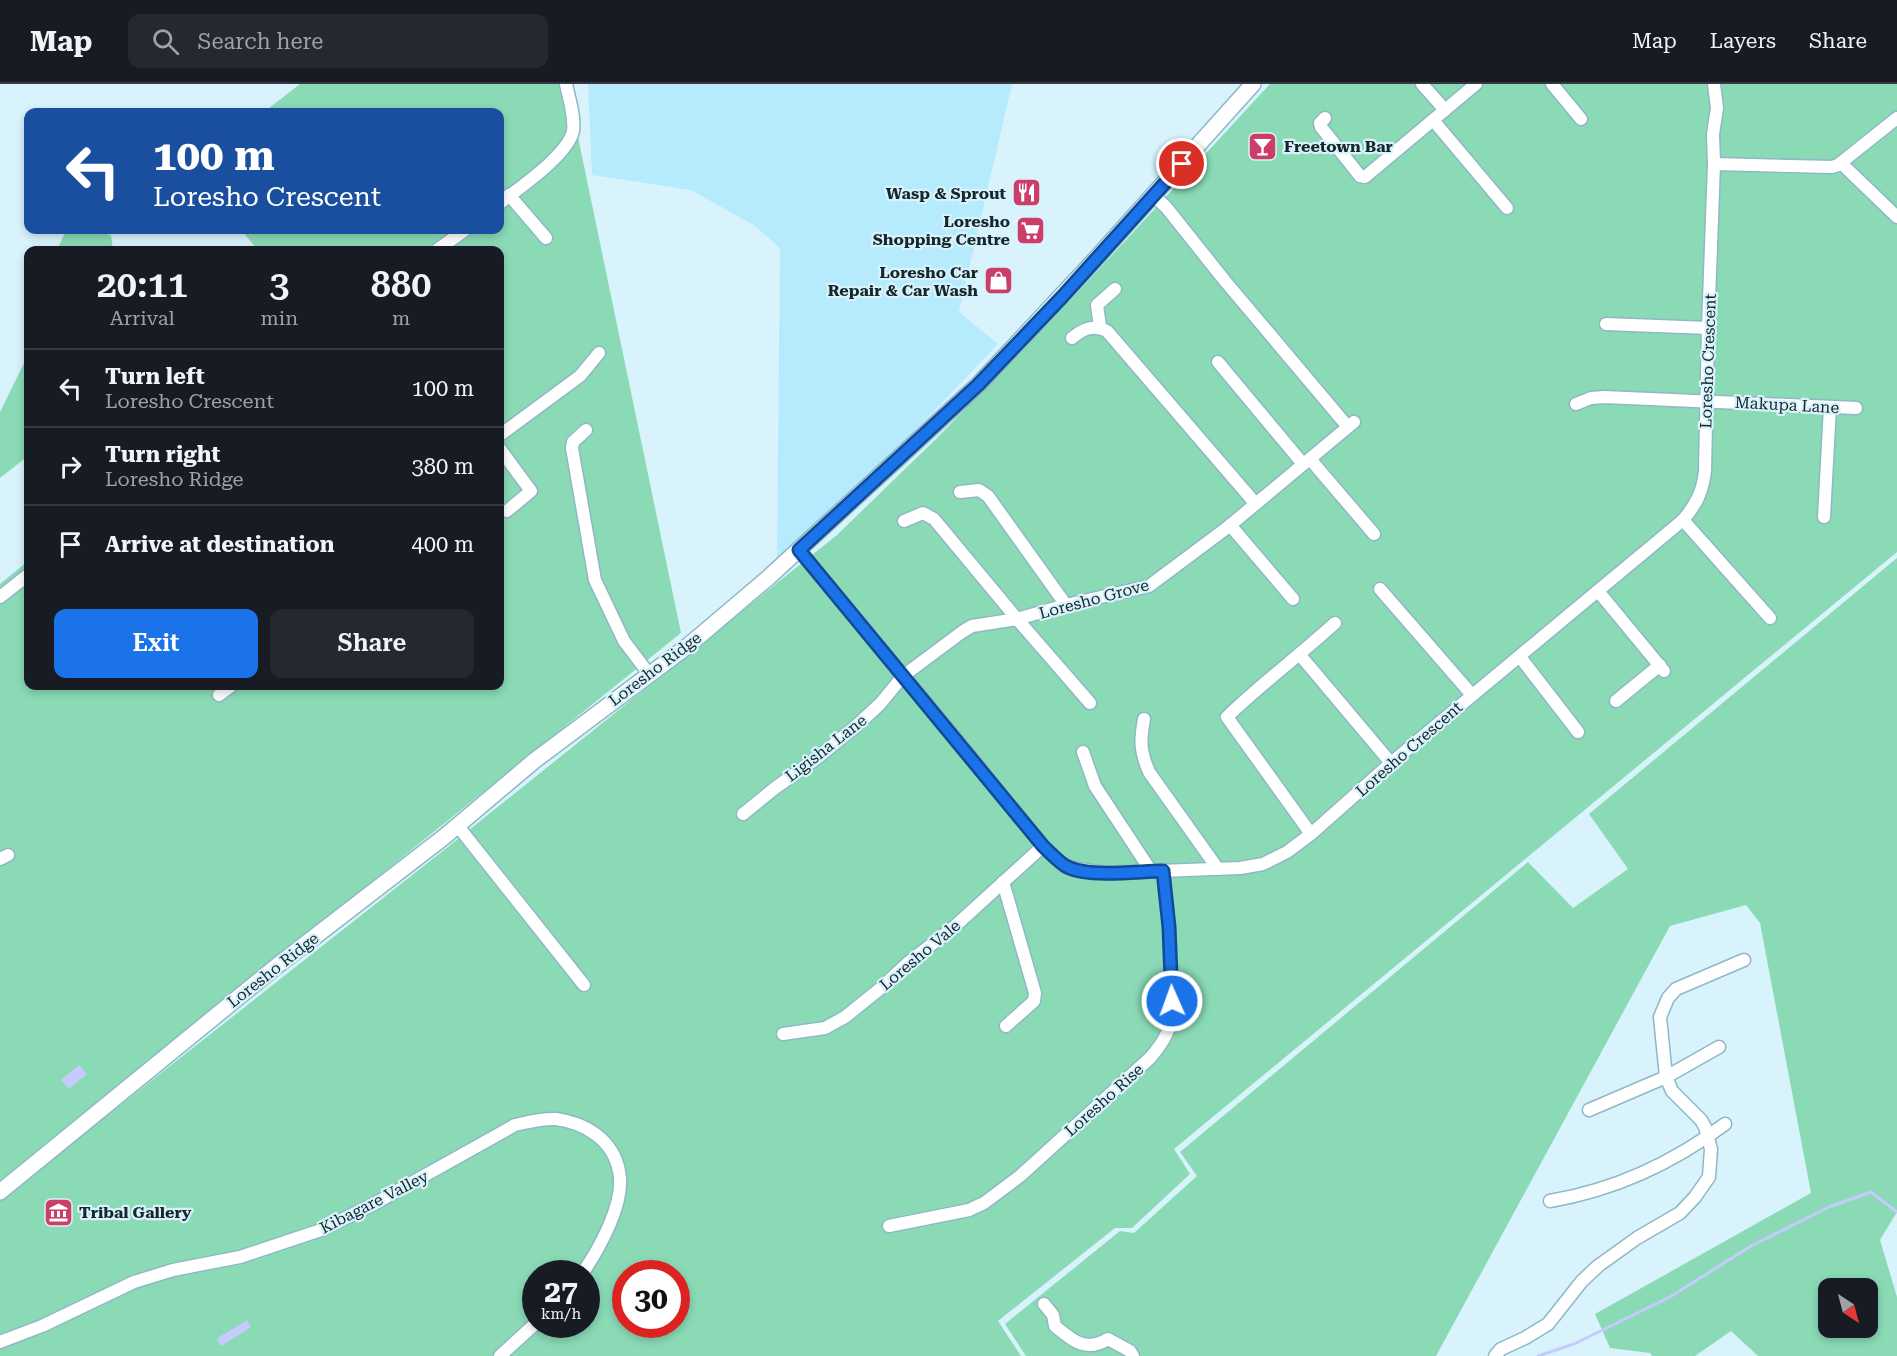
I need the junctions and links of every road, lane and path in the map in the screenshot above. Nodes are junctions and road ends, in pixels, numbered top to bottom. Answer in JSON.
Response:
{"nodes":[{"id":1,"x":566,"y":84,"type":"edge"},
{"id":2,"x":1253,"y":84,"type":"edge"},
{"id":3,"x":1422,"y":84,"type":"edge"},
{"id":4,"x":1476,"y":84,"type":"edge"},
{"id":5,"x":1552,"y":84,"type":"edge"},
{"id":6,"x":1714,"y":84,"type":"edge"},
{"id":7,"x":1445,"y":110,"type":"junction"},
{"id":8,"x":1325,"y":118,"type":"dead end"},
{"id":9,"x":1897,"y":118,"type":"edge"},
{"id":10,"x":1581,"y":119,"type":"dead end"},
{"id":11,"x":1433,"y":120,"type":"junction"},
{"id":12,"x":1841,"y":162,"type":"junction"},
{"id":13,"x":1714,"y":164,"type":"junction"},
{"id":14,"x":1153,"y":195,"type":"junction"},
{"id":15,"x":504,"y":199,"type":"edge"},
{"id":16,"x":1507,"y":208,"type":"dead end"},
{"id":17,"x":1897,"y":217,"type":"edge"},
{"id":18,"x":459,"y":234,"type":"edge"},
{"id":19,"x":546,"y":238,"type":"dead end"},
{"id":20,"x":443,"y":246,"type":"edge"},
{"id":21,"x":1115,"y":289,"type":"dead end"},
{"id":22,"x":1606,"y":324,"type":"dead end"},
{"id":23,"x":1100,"y":327,"type":"junction"},
{"id":24,"x":1708,"y":328,"type":"junction"},
{"id":25,"x":1072,"y":338,"type":"dead end"},
{"id":26,"x":599,"y":353,"type":"dead end"},
{"id":27,"x":1218,"y":362,"type":"dead end"},
{"id":28,"x":1706,"y":401,"type":"junction"},
{"id":29,"x":1576,"y":404,"type":"dead end"},
{"id":30,"x":1830,"y":407,"type":"junction"},
{"id":31,"x":1856,"y":408,"type":"dead end"},
{"id":32,"x":586,"y":430,"type":"dead end"},
{"id":33,"x":504,"y":432,"type":"edge"},
{"id":34,"x":504,"y":454,"type":"edge"},
{"id":35,"x":1306,"y":461,"type":"junction"},
{"id":36,"x":960,"y":492,"type":"dead end"},
{"id":37,"x":1255,"y":503,"type":"junction"},
{"id":38,"x":507,"y":511,"type":"dead end"},
{"id":39,"x":1824,"y":517,"type":"dead end"},
{"id":40,"x":1683,"y":520,"type":"junction"},
{"id":41,"x":904,"y":521,"type":"dead end"},
{"id":42,"x":1230,"y":525,"type":"junction"},
{"id":43,"x":1374,"y":534,"type":"dead end"},
{"id":44,"x":799,"y":550,"type":"junction"},
{"id":45,"x":24,"y":578,"type":"edge"},
{"id":46,"x":1380,"y":589,"type":"dead end"},
{"id":47,"x":1598,"y":591,"type":"junction"},
{"id":48,"x":0,"y":597,"type":"edge"},
{"id":49,"x":1293,"y":599,"type":"dead end"},
{"id":50,"x":1066,"y":605,"type":"junction"},
{"id":51,"x":1770,"y":618,"type":"dead end"},
{"id":52,"x":1017,"y":620,"type":"junction"},
{"id":53,"x":1335,"y":622,"type":"dead end"},
{"id":54,"x":1300,"y":655,"type":"junction"},
{"id":55,"x":1520,"y":657,"type":"junction"},
{"id":56,"x":649,"y":674,"type":"junction"},
{"id":57,"x":903,"y":676,"type":"junction"},
{"id":58,"x":226,"y":690,"type":"edge"},
{"id":59,"x":219,"y":695,"type":"dead end"},
{"id":60,"x":1472,"y":695,"type":"junction"},
{"id":61,"x":1616,"y":701,"type":"dead end"},
{"id":62,"x":1090,"y":703,"type":"dead end"},
{"id":63,"x":1143,"y":719,"type":"dead end"},
{"id":64,"x":1578,"y":732,"type":"dead end"},
{"id":65,"x":1083,"y":752,"type":"dead end"},
{"id":66,"x":1391,"y":763,"type":"junction"},
{"id":67,"x":743,"y":814,"type":"dead end"},
{"id":68,"x":457,"y":825,"type":"junction"},
{"id":69,"x":1311,"y":834,"type":"junction"},
{"id":70,"x":1043,"y":846,"type":"junction"},
{"id":71,"x":1218,"y":868,"type":"junction"},
{"id":72,"x":1157,"y":871,"type":"junction"},
{"id":73,"x":1003,"y":882,"type":"junction"},
{"id":74,"x":1744,"y":960,"type":"dead end"},
{"id":75,"x":584,"y":985,"type":"dead end"},
{"id":76,"x":1006,"y":1026,"type":"dead end"},
{"id":77,"x":783,"y":1034,"type":"dead end"},
{"id":78,"x":1719,"y":1047,"type":"dead end"},
{"id":79,"x":1666,"y":1077,"type":"junction"},
{"id":80,"x":1589,"y":1110,"type":"dead end"},
{"id":81,"x":1725,"y":1124,"type":"dead end"},
{"id":82,"x":1707,"y":1138,"type":"junction"},
{"id":83,"x":0,"y":1192,"type":"edge"},
{"id":84,"x":1550,"y":1201,"type":"dead end"},
{"id":85,"x":889,"y":1226,"type":"dead end"},
{"id":86,"x":591,"y":1260,"type":"edge"},
{"id":87,"x":1044,"y":1304,"type":"dead end"},
{"id":88,"x":522,"y":1336,"type":"edge"},
{"id":89,"x":0,"y":1342,"type":"edge"},
{"id":90,"x":500,"y":1356,"type":"edge"},
{"id":91,"x":1133,"y":1356,"type":"edge"},
{"id":92,"x":1495,"y":1356,"type":"edge"}],
"edges":[{"from":1,"to":15,"type":"street"},
{"from":2,"to":14,"type":"main road","name":"Loresho Ridge"},
{"from":3,"to":7,"type":"street"},
{"from":4,"to":7,"type":"street"},
{"from":5,"to":10,"type":"street"},
{"from":6,"to":13,"type":"street","name":"Loresho Crescent"},
{"from":7,"to":11,"type":"street"},
{"from":8,"to":11,"type":"street"},
{"from":9,"to":12,"type":"street"},
{"from":11,"to":16,"type":"street"},
{"from":12,"to":13,"type":"street"},
{"from":12,"to":17,"type":"street"},
{"from":13,"to":24,"type":"street","name":"Loresho Crescent"},
{"from":14,"to":35,"type":"street","name":"Loresho Grove"},
{"from":14,"to":44,"type":"main road","name":"Loresho Ridge"},
{"from":15,"to":19,"type":"street"},
{"from":18,"to":20,"type":"street"},
{"from":21,"to":23,"type":"street"},
{"from":22,"to":24,"type":"street"},
{"from":23,"to":25,"type":"street"},
{"from":23,"to":37,"type":"street"},
{"from":24,"to":28,"type":"street","name":"Loresho Crescent"},
{"from":26,"to":33,"type":"street"},
{"from":27,"to":35,"type":"street"},
{"from":28,"to":29,"type":"street","name":"Makupa Lane"},
{"from":28,"to":30,"type":"street","name":"Makupa Lane"},
{"from":28,"to":40,"type":"street","name":"Loresho Crescent"},
{"from":30,"to":31,"type":"street","name":"Makupa Lane"},
{"from":30,"to":39,"type":"street"},
{"from":32,"to":56,"type":"street"},
{"from":34,"to":38,"type":"street"},
{"from":35,"to":37,"type":"street","name":"Loresho Grove"},
{"from":35,"to":43,"type":"street"},
{"from":36,"to":50,"type":"street"},
{"from":37,"to":42,"type":"street","name":"Loresho Grove"},
{"from":40,"to":47,"type":"street","name":"Loresho Crescent"},
{"from":40,"to":51,"type":"street"},
{"from":41,"to":52,"type":"street"},
{"from":42,"to":49,"type":"street"},
{"from":42,"to":50,"type":"street","name":"Loresho Grove"},
{"from":44,"to":56,"type":"main road","name":"Loresho Ridge"},
{"from":44,"to":57,"type":"street","name":"Loresho Crescent"},
{"from":45,"to":48,"type":"street"},
{"from":46,"to":60,"type":"street"},
{"from":47,"to":55,"type":"street","name":"Loresho Crescent"},
{"from":47,"to":61,"type":"street"},
{"from":50,"to":52,"type":"street","name":"Loresho Grove"},
{"from":52,"to":57,"type":"street","name":"Loresho Grove"},
{"from":52,"to":62,"type":"street"},
{"from":53,"to":54,"type":"street"},
{"from":54,"to":66,"type":"street"},
{"from":54,"to":69,"type":"street"},
{"from":55,"to":60,"type":"street","name":"Loresho Crescent"},
{"from":55,"to":64,"type":"street"},
{"from":56,"to":68,"type":"main road","name":"Loresho Ridge"},
{"from":57,"to":67,"type":"street","name":"Ligisha Lane"},
{"from":57,"to":70,"type":"street","name":"Loresho Crescent"},
{"from":58,"to":59,"type":"street"},
{"from":60,"to":66,"type":"street","name":"Loresho Crescent"},
{"from":63,"to":71,"type":"street"},
{"from":65,"to":72,"type":"street"},
{"from":66,"to":69,"type":"street","name":"Loresho Crescent"},
{"from":68,"to":75,"type":"street"},
{"from":68,"to":83,"type":"main road","name":"Loresho Ridge"},
{"from":69,"to":71,"type":"street","name":"Loresho Crescent"},
{"from":70,"to":72,"type":"street","name":"Loresho Crescent"},
{"from":70,"to":73,"type":"street","name":"Loresho Vale"},
{"from":71,"to":72,"type":"street","name":"Loresho Crescent"},
{"from":72,"to":85,"type":"street","name":"Loresho Rise"},
{"from":73,"to":76,"type":"street"},
{"from":73,"to":77,"type":"street","name":"Loresho Vale"},
{"from":74,"to":79,"type":"street"},
{"from":78,"to":79,"type":"street"},
{"from":79,"to":80,"type":"street"},
{"from":79,"to":82,"type":"street"},
{"from":81,"to":82,"type":"street"},
{"from":82,"to":84,"type":"street"},
{"from":82,"to":92,"type":"street"},
{"from":86,"to":89,"type":"street","name":"Kibagare Valley"},
{"from":87,"to":91,"type":"street"},
{"from":88,"to":90,"type":"street"}]}
